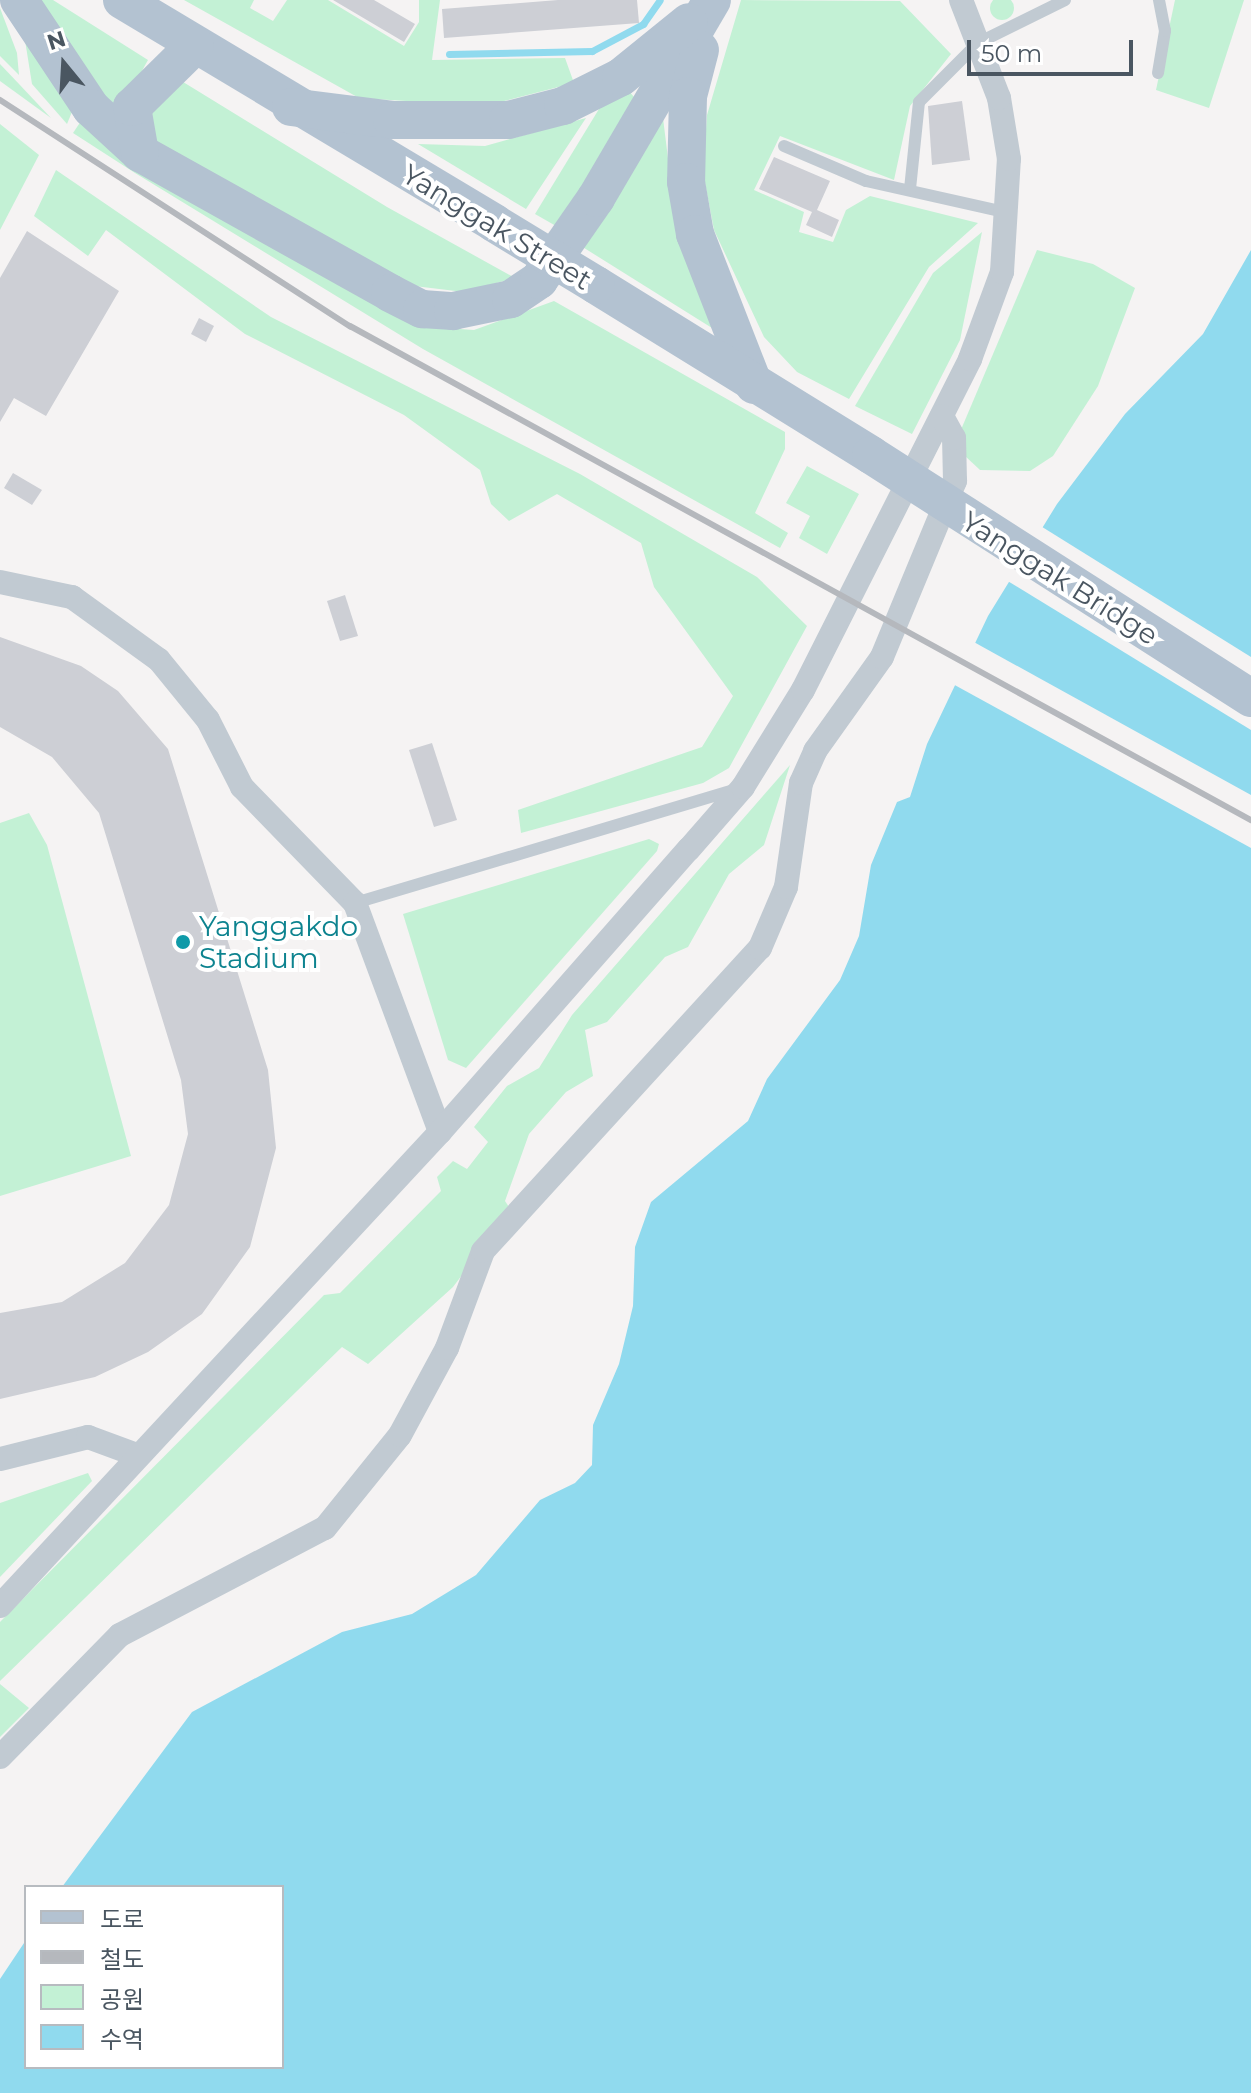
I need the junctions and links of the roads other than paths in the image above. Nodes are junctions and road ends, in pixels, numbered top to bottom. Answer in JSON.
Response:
{"nodes":[{"id":1,"x":19,"y":0,"type":"edge"},
{"id":2,"x":122,"y":0,"type":"edge"},
{"id":3,"x":712,"y":0,"type":"edge"},
{"id":4,"x":961,"y":0,"type":"edge"},
{"id":5,"x":1065,"y":0,"type":"edge"},
{"id":6,"x":1159,"y":0,"type":"edge"},
{"id":7,"x":978,"y":43,"type":"junction"},
{"id":8,"x":195,"y":45,"type":"junction"},
{"id":9,"x":1158,"y":73,"type":"dead end"},
{"id":10,"x":291,"y":107,"type":"junction"},
{"id":11,"x":784,"y":146,"type":"dead end"},
{"id":12,"x":140,"y":153,"type":"junction"},
{"id":13,"x":910,"y":189,"type":"junction"},
{"id":14,"x":1009,"y":213,"type":"junction"},
{"id":15,"x":754,"y":385,"type":"junction"},
{"id":16,"x":942,"y":416,"type":"junction"},
{"id":17,"x":871,"y":455,"type":"joint"},
{"id":18,"x":0,"y":582,"type":"edge"},
{"id":19,"x":1251,"y":698,"type":"edge"},
{"id":20,"x":743,"y":787,"type":"junction"},
{"id":21,"x":355,"y":903,"type":"junction"},
{"id":22,"x":440,"y":1132,"type":"junction"},
{"id":23,"x":137,"y":1455,"type":"junction"},
{"id":24,"x":0,"y":1459,"type":"edge"},
{"id":25,"x":0,"y":1606,"type":"edge"},
{"id":26,"x":0,"y":1757,"type":"edge"}],
"edges":[{"from":1,"to":12,"type":"main road"},
{"from":2,"to":8,"type":"main road","name":"Yanggak Street"},
{"from":3,"to":10,"type":"main road"},
{"from":3,"to":12,"type":"main road"},
{"from":3,"to":15,"type":"main road"},
{"from":4,"to":7,"type":"street"},
{"from":5,"to":7,"type":"lane"},
{"from":6,"to":9,"type":"lane"},
{"from":7,"to":13,"type":"lane"},
{"from":7,"to":14,"type":"street"},
{"from":8,"to":10,"type":"main road","name":"Yanggak Street"},
{"from":8,"to":12,"type":"main road"},
{"from":10,"to":15,"type":"main road","name":"Yanggak Street","bridge":true},
{"from":11,"to":13,"type":"lane"},
{"from":13,"to":14,"type":"lane"},
{"from":14,"to":16,"type":"street"},
{"from":15,"to":17,"type":"main road","name":"Yanggak Street"},
{"from":16,"to":20,"type":"street"},
{"from":16,"to":26,"type":"street"},
{"from":17,"to":19,"type":"main road","name":"Yanggak Bridge","bridge":true},
{"from":18,"to":21,"type":"street"},
{"from":20,"to":21,"type":"lane"},
{"from":20,"to":22,"type":"street"},
{"from":21,"to":22,"type":"street"},
{"from":22,"to":23,"type":"street"},
{"from":23,"to":24,"type":"street"},
{"from":23,"to":25,"type":"street"}]}
